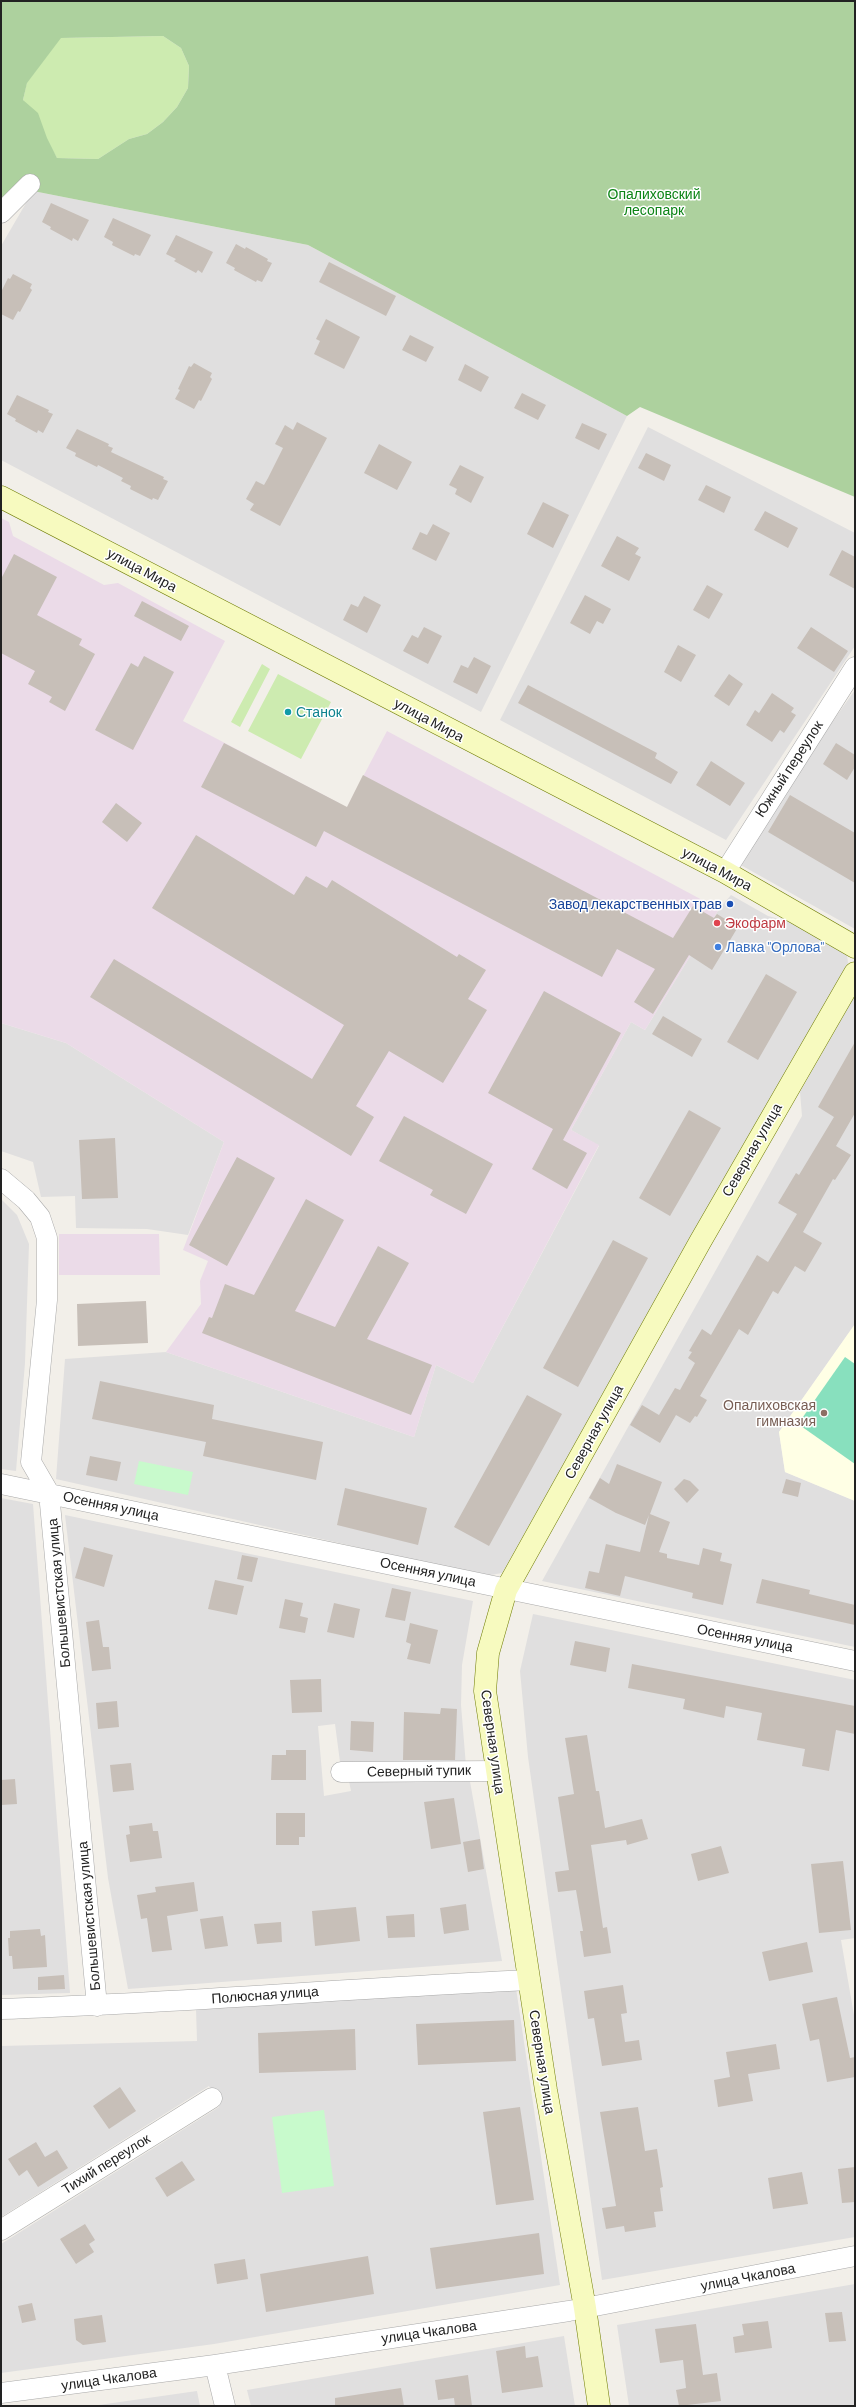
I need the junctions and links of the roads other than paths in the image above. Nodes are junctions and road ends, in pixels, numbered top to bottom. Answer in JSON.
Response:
{"nodes":[{"id":1,"x":30,"y":184,"type":"dead end"},
{"id":2,"x":1,"y":213,"type":"edge"},
{"id":3,"x":1,"y":497,"type":"edge"},
{"id":4,"x":855,"y":668,"type":"edge"},
{"id":5,"x":725,"y":872,"type":"junction"},
{"id":6,"x":855,"y":947,"type":"edge"},
{"id":7,"x":855,"y":973,"type":"edge"},
{"id":8,"x":1,"y":1179,"type":"edge"},
{"id":9,"x":1,"y":1484,"type":"edge"},
{"id":10,"x":49,"y":1493,"type":"junction"},
{"id":11,"x":506,"y":1590,"type":"junction"},
{"id":12,"x":855,"y":1660,"type":"edge"},
{"id":13,"x":497,"y":1770,"type":"junction"},
{"id":14,"x":341,"y":1772,"type":"dead end"},
{"id":15,"x":529,"y":1980,"type":"junction"},
{"id":16,"x":97,"y":2006,"type":"junction"},
{"id":17,"x":1,"y":2010,"type":"edge"},
{"id":18,"x":212,"y":2098,"type":"dead end"},
{"id":19,"x":1,"y":2230,"type":"edge"},
{"id":20,"x":855,"y":2256,"type":"edge"},
{"id":21,"x":585,"y":2308,"type":"junction"},
{"id":22,"x":215,"y":2365,"type":"junction"},
{"id":23,"x":1,"y":2393,"type":"edge"},
{"id":24,"x":225,"y":2406,"type":"edge"},
{"id":25,"x":599,"y":2406,"type":"edge"}],
"edges":[{"from":1,"to":2,"type":"street"},
{"from":3,"to":5,"type":"street","name":"улица Мира"},
{"from":4,"to":5,"type":"street","name":"Южный переулок"},
{"from":5,"to":6,"type":"street","name":"улица Мира"},
{"from":7,"to":11,"type":"street","name":"Северная улица"},
{"from":8,"to":10,"type":"street","name":"Большевистская улица"},
{"from":9,"to":10,"type":"street","name":"Осенняя улица"},
{"from":10,"to":11,"type":"street","name":"Осенняя улица"},
{"from":10,"to":16,"type":"street","name":"Большевистская улица"},
{"from":11,"to":12,"type":"street","name":"Осенняя улица"},
{"from":11,"to":13,"type":"street","name":"Северная улица"},
{"from":13,"to":14,"type":"street","name":"Северный тупик"},
{"from":13,"to":15,"type":"street","name":"Северная улица"},
{"from":15,"to":16,"type":"street","name":"Полюсная улица"},
{"from":15,"to":21,"type":"street","name":"Северная улица"},
{"from":16,"to":17,"type":"street","name":"Полюсная улица"},
{"from":18,"to":19,"type":"street","name":"Тихий переулок"},
{"from":20,"to":21,"type":"street","name":"улица Чкалова"},
{"from":21,"to":22,"type":"street","name":"улица Чкалова"},
{"from":21,"to":25,"type":"street","name":"Северная улица"},
{"from":22,"to":23,"type":"street","name":"улица Чкалова"},
{"from":22,"to":24,"type":"street"}]}
